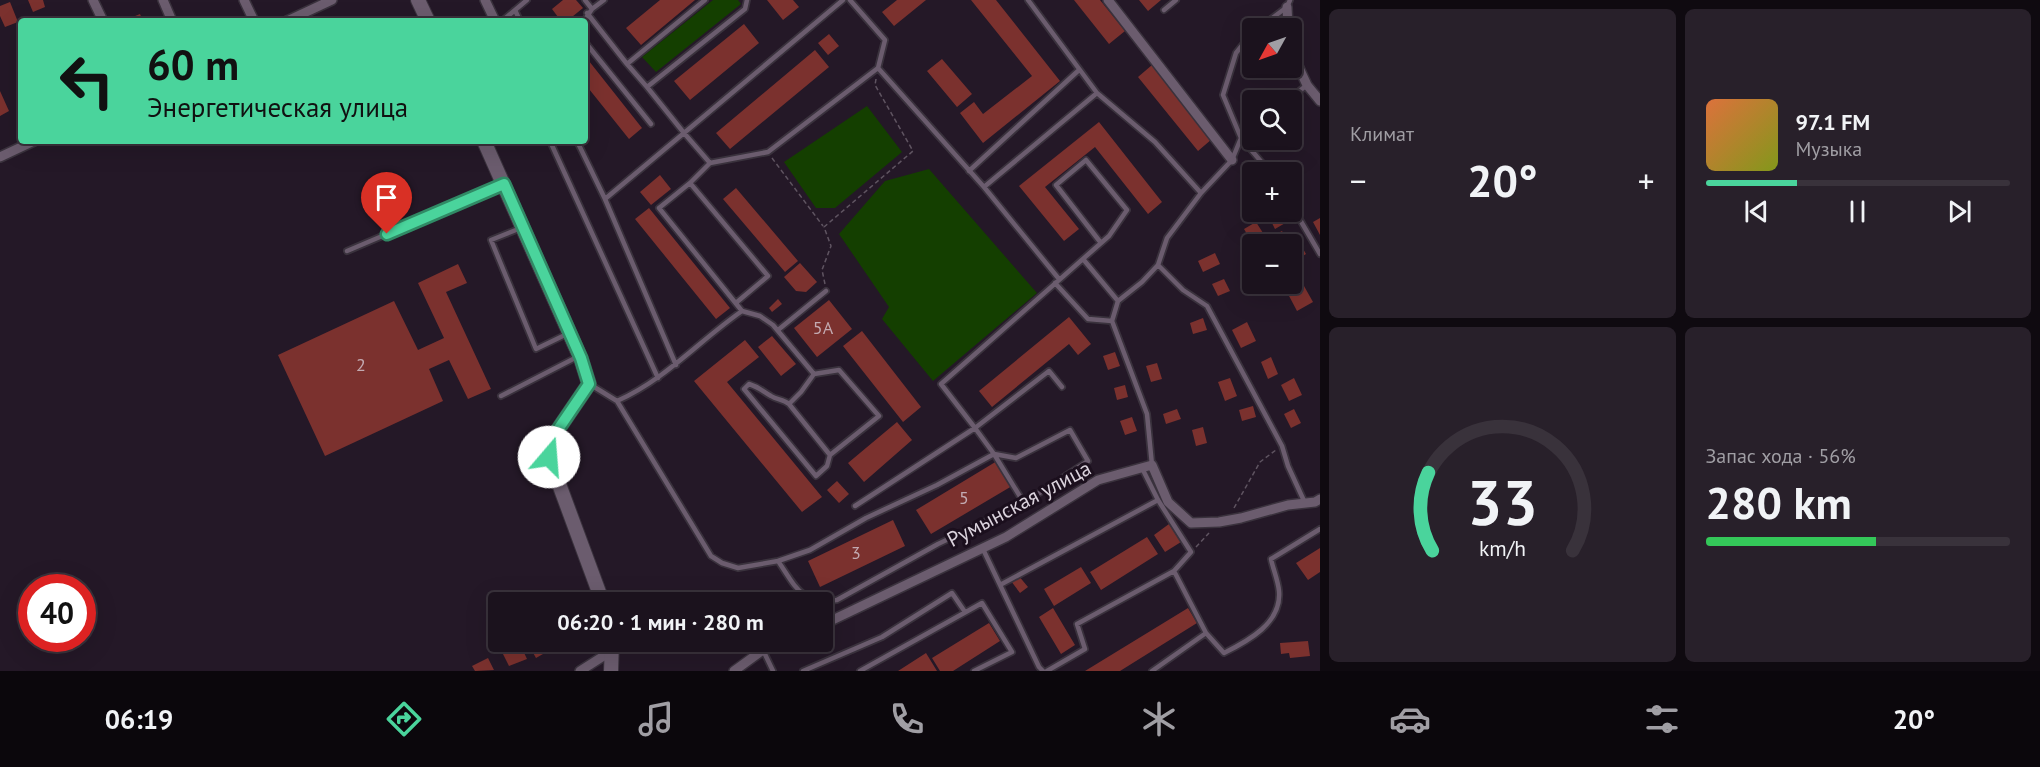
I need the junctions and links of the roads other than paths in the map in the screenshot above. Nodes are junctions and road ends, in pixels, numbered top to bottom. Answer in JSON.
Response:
{"nodes":[{"id":1,"x":93,"y":0,"type":"edge"},
{"id":2,"x":163,"y":0,"type":"edge"},
{"id":3,"x":244,"y":0,"type":"edge"},
{"id":4,"x":332,"y":0,"type":"edge"},
{"id":5,"x":418,"y":0,"type":"edge"},
{"id":6,"x":485,"y":0,"type":"edge"},
{"id":7,"x":527,"y":0,"type":"edge"},
{"id":8,"x":585,"y":0,"type":"edge"},
{"id":9,"x":604,"y":0,"type":"edge"},
{"id":10,"x":705,"y":0,"type":"edge"},
{"id":11,"x":747,"y":0,"type":"edge"},
{"id":12,"x":843,"y":0,"type":"edge"},
{"id":13,"x":850,"y":0,"type":"edge"},
{"id":14,"x":1028,"y":0,"type":"edge"},
{"id":15,"x":1176,"y":0,"type":"edge"},
{"id":16,"x":1113,"y":2,"type":"edge"},
{"id":17,"x":1288,"y":3,"type":"edge"},
{"id":18,"x":515,"y":10,"type":"junction"},
{"id":19,"x":1164,"y":10,"type":"dead end"},
{"id":20,"x":590,"y":11,"type":"junction"},
{"id":21,"x":102,"y":18,"type":"edge"},
{"id":22,"x":171,"y":18,"type":"edge"},
{"id":23,"x":253,"y":18,"type":"edge"},
{"id":24,"x":293,"y":18,"type":"edge"},
{"id":25,"x":427,"y":18,"type":"edge"},
{"id":26,"x":494,"y":18,"type":"edge"},
{"id":27,"x":506,"y":18,"type":"edge"},
{"id":28,"x":519,"y":18,"type":"edge"},
{"id":29,"x":586,"y":18,"type":"edge"},
{"id":30,"x":1271,"y":18,"type":"edge"},
{"id":31,"x":1242,"y":45,"type":"edge"},
{"id":32,"x":588,"y":46,"type":"edge"},
{"id":33,"x":627,"y":64,"type":"junction"},
{"id":34,"x":878,"y":68,"type":"junction"},
{"id":35,"x":1079,"y":70,"type":"junction"},
{"id":36,"x":1302,"y":74,"type":"edge"},
{"id":37,"x":1307,"y":85,"type":"junction"},
{"id":38,"x":647,"y":87,"type":"junction"},
{"id":39,"x":1301,"y":90,"type":"edge"},
{"id":40,"x":1097,"y":93,"type":"junction"},
{"id":41,"x":1320,"y":101,"type":"edge"},
{"id":42,"x":651,"y":124,"type":"dead end"},
{"id":43,"x":684,"y":133,"type":"junction"},
{"id":44,"x":1241,"y":138,"type":"junction"},
{"id":45,"x":28,"y":144,"type":"edge"},
{"id":46,"x":485,"y":144,"type":"edge"},
{"id":47,"x":551,"y":144,"type":"edge"},
{"id":48,"x":578,"y":144,"type":"edge"},
{"id":49,"x":0,"y":157,"type":"edge"},
{"id":50,"x":1232,"y":160,"type":"junction"},
{"id":51,"x":1261,"y":162,"type":"edge"},
{"id":52,"x":710,"y":163,"type":"junction"},
{"id":53,"x":969,"y":171,"type":"junction"},
{"id":54,"x":690,"y":183,"type":"junction"},
{"id":55,"x":504,"y":184,"type":"junction"},
{"id":56,"x":984,"y":187,"type":"junction"},
{"id":57,"x":1201,"y":193,"type":"junction"},
{"id":58,"x":605,"y":199,"type":"junction"},
{"id":59,"x":1301,"y":222,"type":"edge"},
{"id":60,"x":523,"y":227,"type":"junction"},
{"id":61,"x":1101,"y":243,"type":"junction"},
{"id":62,"x":347,"y":251,"type":"dead end"},
{"id":63,"x":1320,"y":255,"type":"edge"},
{"id":64,"x":1083,"y":259,"type":"junction"},
{"id":65,"x":1158,"y":265,"type":"junction"},
{"id":66,"x":1057,"y":281,"type":"junction"},
{"id":67,"x":826,"y":291,"type":"road end"},
{"id":68,"x":1118,"y":301,"type":"junction"},
{"id":69,"x":737,"y":302,"type":"junction"},
{"id":70,"x":742,"y":311,"type":"junction"},
{"id":71,"x":1112,"y":321,"type":"junction"},
{"id":72,"x":778,"y":330,"type":"junction"},
{"id":73,"x":570,"y":333,"type":"junction"},
{"id":74,"x":580,"y":356,"type":"junction"},
{"id":75,"x":676,"y":364,"type":"junction"},
{"id":76,"x":814,"y":374,"type":"junction"},
{"id":77,"x":658,"y":378,"type":"junction"},
{"id":78,"x":589,"y":384,"type":"junction"},
{"id":79,"x":1062,"y":387,"type":"dead end"},
{"id":80,"x":501,"y":396,"type":"dead end"},
{"id":81,"x":616,"y":401,"type":"junction"},
{"id":82,"x":789,"y":404,"type":"junction"},
{"id":83,"x":975,"y":428,"type":"junction"},
{"id":84,"x":994,"y":453,"type":"junction"},
{"id":85,"x":830,"y":455,"type":"junction"},
{"id":86,"x":1147,"y":466,"type":"junction"},
{"id":87,"x":1320,"y":499,"type":"edge"},
{"id":88,"x":1158,"y":500,"type":"junction"},
{"id":89,"x":1024,"y":503,"type":"junction"},
{"id":90,"x":1306,"y":504,"type":"junction"},
{"id":91,"x":855,"y":506,"type":"dead end"},
{"id":92,"x":1320,"y":529,"type":"edge"},
{"id":93,"x":982,"y":547,"type":"junction"},
{"id":94,"x":778,"y":561,"type":"junction"},
{"id":95,"x":1174,"y":570,"type":"junction"},
{"id":96,"x":1000,"y":585,"type":"junction"},
{"id":97,"x":599,"y":592,"type":"edge"},
{"id":98,"x":799,"y":592,"type":"edge"},
{"id":99,"x":833,"y":601,"type":"edge"},
{"id":100,"x":965,"y":612,"type":"junction"},
{"id":101,"x":833,"y":620,"type":"edge"},
{"id":102,"x":1206,"y":633,"type":"junction"},
{"id":103,"x":605,"y":652,"type":"edge"},
{"id":104,"x":613,"y":652,"type":"edge"},
{"id":105,"x":758,"y":652,"type":"edge"},
{"id":106,"x":767,"y":652,"type":"edge"},
{"id":107,"x":580,"y":671,"type":"edge"},
{"id":108,"x":611,"y":671,"type":"edge"},
{"id":109,"x":734,"y":671,"type":"edge"},
{"id":110,"x":773,"y":671,"type":"edge"},
{"id":111,"x":803,"y":671,"type":"edge"},
{"id":112,"x":860,"y":671,"type":"edge"},
{"id":113,"x":974,"y":671,"type":"edge"},
{"id":114,"x":1045,"y":671,"type":"edge"},
{"id":115,"x":1152,"y":671,"type":"edge"}],
"edges":[{"from":1,"to":21,"type":"street"},
{"from":2,"to":22,"type":"street"},
{"from":3,"to":23,"type":"street"},
{"from":4,"to":24,"type":"street"},
{"from":5,"to":25,"type":"street"},
{"from":6,"to":26,"type":"street"},
{"from":7,"to":18,"type":"lane"},
{"from":8,"to":20,"type":"lane"},
{"from":9,"to":20,"type":"lane"},
{"from":10,"to":33,"type":"lane"},
{"from":11,"to":38,"type":"lane"},
{"from":12,"to":43,"type":"lane"},
{"from":13,"to":34,"type":"lane"},
{"from":14,"to":35,"type":"lane"},
{"from":15,"to":19,"type":"lane"},
{"from":16,"to":50,"type":"street"},
{"from":17,"to":30,"type":"lane"},
{"from":18,"to":27,"type":"lane"},
{"from":18,"to":28,"type":"lane"},
{"from":20,"to":29,"type":"lane"},
{"from":20,"to":33,"type":"lane"},
{"from":31,"to":44,"type":"lane"},
{"from":32,"to":42,"type":"lane"},
{"from":33,"to":38,"type":"lane"},
{"from":34,"to":52,"type":"lane"},
{"from":34,"to":53,"type":"lane"},
{"from":35,"to":40,"type":"lane"},
{"from":35,"to":53,"type":"lane"},
{"from":36,"to":37,"type":"street"},
{"from":37,"to":39,"type":"lane"},
{"from":37,"to":41,"type":"street"},
{"from":38,"to":43,"type":"lane"},
{"from":40,"to":56,"type":"lane"},
{"from":40,"to":57,"type":"lane"},
{"from":43,"to":52,"type":"lane"},
{"from":43,"to":58,"type":"lane"},
{"from":44,"to":50,"type":"lane"},
{"from":44,"to":51,"type":"lane"},
{"from":45,"to":49,"type":"street"},
{"from":46,"to":55,"type":"street"},
{"from":47,"to":77,"type":"lane"},
{"from":48,"to":58,"type":"lane"},
{"from":50,"to":57,"type":"lane"},
{"from":52,"to":54,"type":"lane"},
{"from":53,"to":56,"type":"lane"},
{"from":54,"to":69,"type":"lane"},
{"from":54,"to":69,"type":"lane"},
{"from":55,"to":60,"type":"street"},
{"from":55,"to":62,"type":"lane"},
{"from":56,"to":66,"type":"lane"},
{"from":57,"to":65,"type":"lane"},
{"from":58,"to":75,"type":"lane"},
{"from":59,"to":63,"type":"lane"},
{"from":60,"to":73,"type":"street"},
{"from":60,"to":73,"type":"lane"},
{"from":61,"to":61,"type":"lane"},
{"from":61,"to":64,"type":"lane"},
{"from":64,"to":66,"type":"lane"},
{"from":64,"to":68,"type":"lane"},
{"from":65,"to":68,"type":"lane"},
{"from":65,"to":90,"type":"lane"},
{"from":66,"to":71,"type":"lane"},
{"from":66,"to":83,"type":"lane"},
{"from":67,"to":72,"type":"lane"},
{"from":68,"to":71,"type":"lane"},
{"from":69,"to":70,"type":"lane"},
{"from":70,"to":72,"type":"lane"},
{"from":70,"to":75,"type":"lane"},
{"from":71,"to":86,"type":"lane"},
{"from":72,"to":76,"type":"lane"},
{"from":73,"to":74,"type":"street"},
{"from":74,"to":78,"type":"street"},
{"from":74,"to":80,"type":"lane"},
{"from":75,"to":77,"type":"lane"},
{"from":76,"to":82,"type":"lane"},
{"from":76,"to":85,"type":"lane"},
{"from":77,"to":81,"type":"lane"},
{"from":78,"to":81,"type":"lane"},
{"from":78,"to":97,"type":"street"},
{"from":79,"to":83,"type":"lane"},
{"from":81,"to":94,"type":"lane"},
{"from":82,"to":85,"type":"lane"},
{"from":82,"to":85,"type":"lane"},
{"from":83,"to":84,"type":"lane"},
{"from":83,"to":91,"type":"lane"},
{"from":84,"to":89,"type":"lane"},
{"from":84,"to":89,"type":"lane"},
{"from":84,"to":94,"type":"lane"},
{"from":86,"to":88,"type":"lane"},
{"from":86,"to":90,"type":"street"},
{"from":86,"to":93,"type":"street","name":"Румынская улица"},
{"from":87,"to":90,"type":"street"},
{"from":88,"to":95,"type":"lane"},
{"from":88,"to":96,"type":"lane"},
{"from":89,"to":99,"type":"lane"},
{"from":92,"to":102,"type":"lane"},
{"from":93,"to":96,"type":"lane"},
{"from":93,"to":101,"type":"street","name":"Румынская улица"},
{"from":94,"to":98,"type":"lane"},
{"from":95,"to":102,"type":"lane"},
{"from":95,"to":114,"type":"lane"},
{"from":96,"to":114,"type":"lane"},
{"from":100,"to":111,"type":"lane"},
{"from":100,"to":112,"type":"lane"},
{"from":100,"to":113,"type":"lane"},
{"from":102,"to":115,"type":"lane"},
{"from":103,"to":107,"type":"street"},
{"from":104,"to":108,"type":"street"},
{"from":105,"to":109,"type":"street"},
{"from":106,"to":110,"type":"lane"}]}
